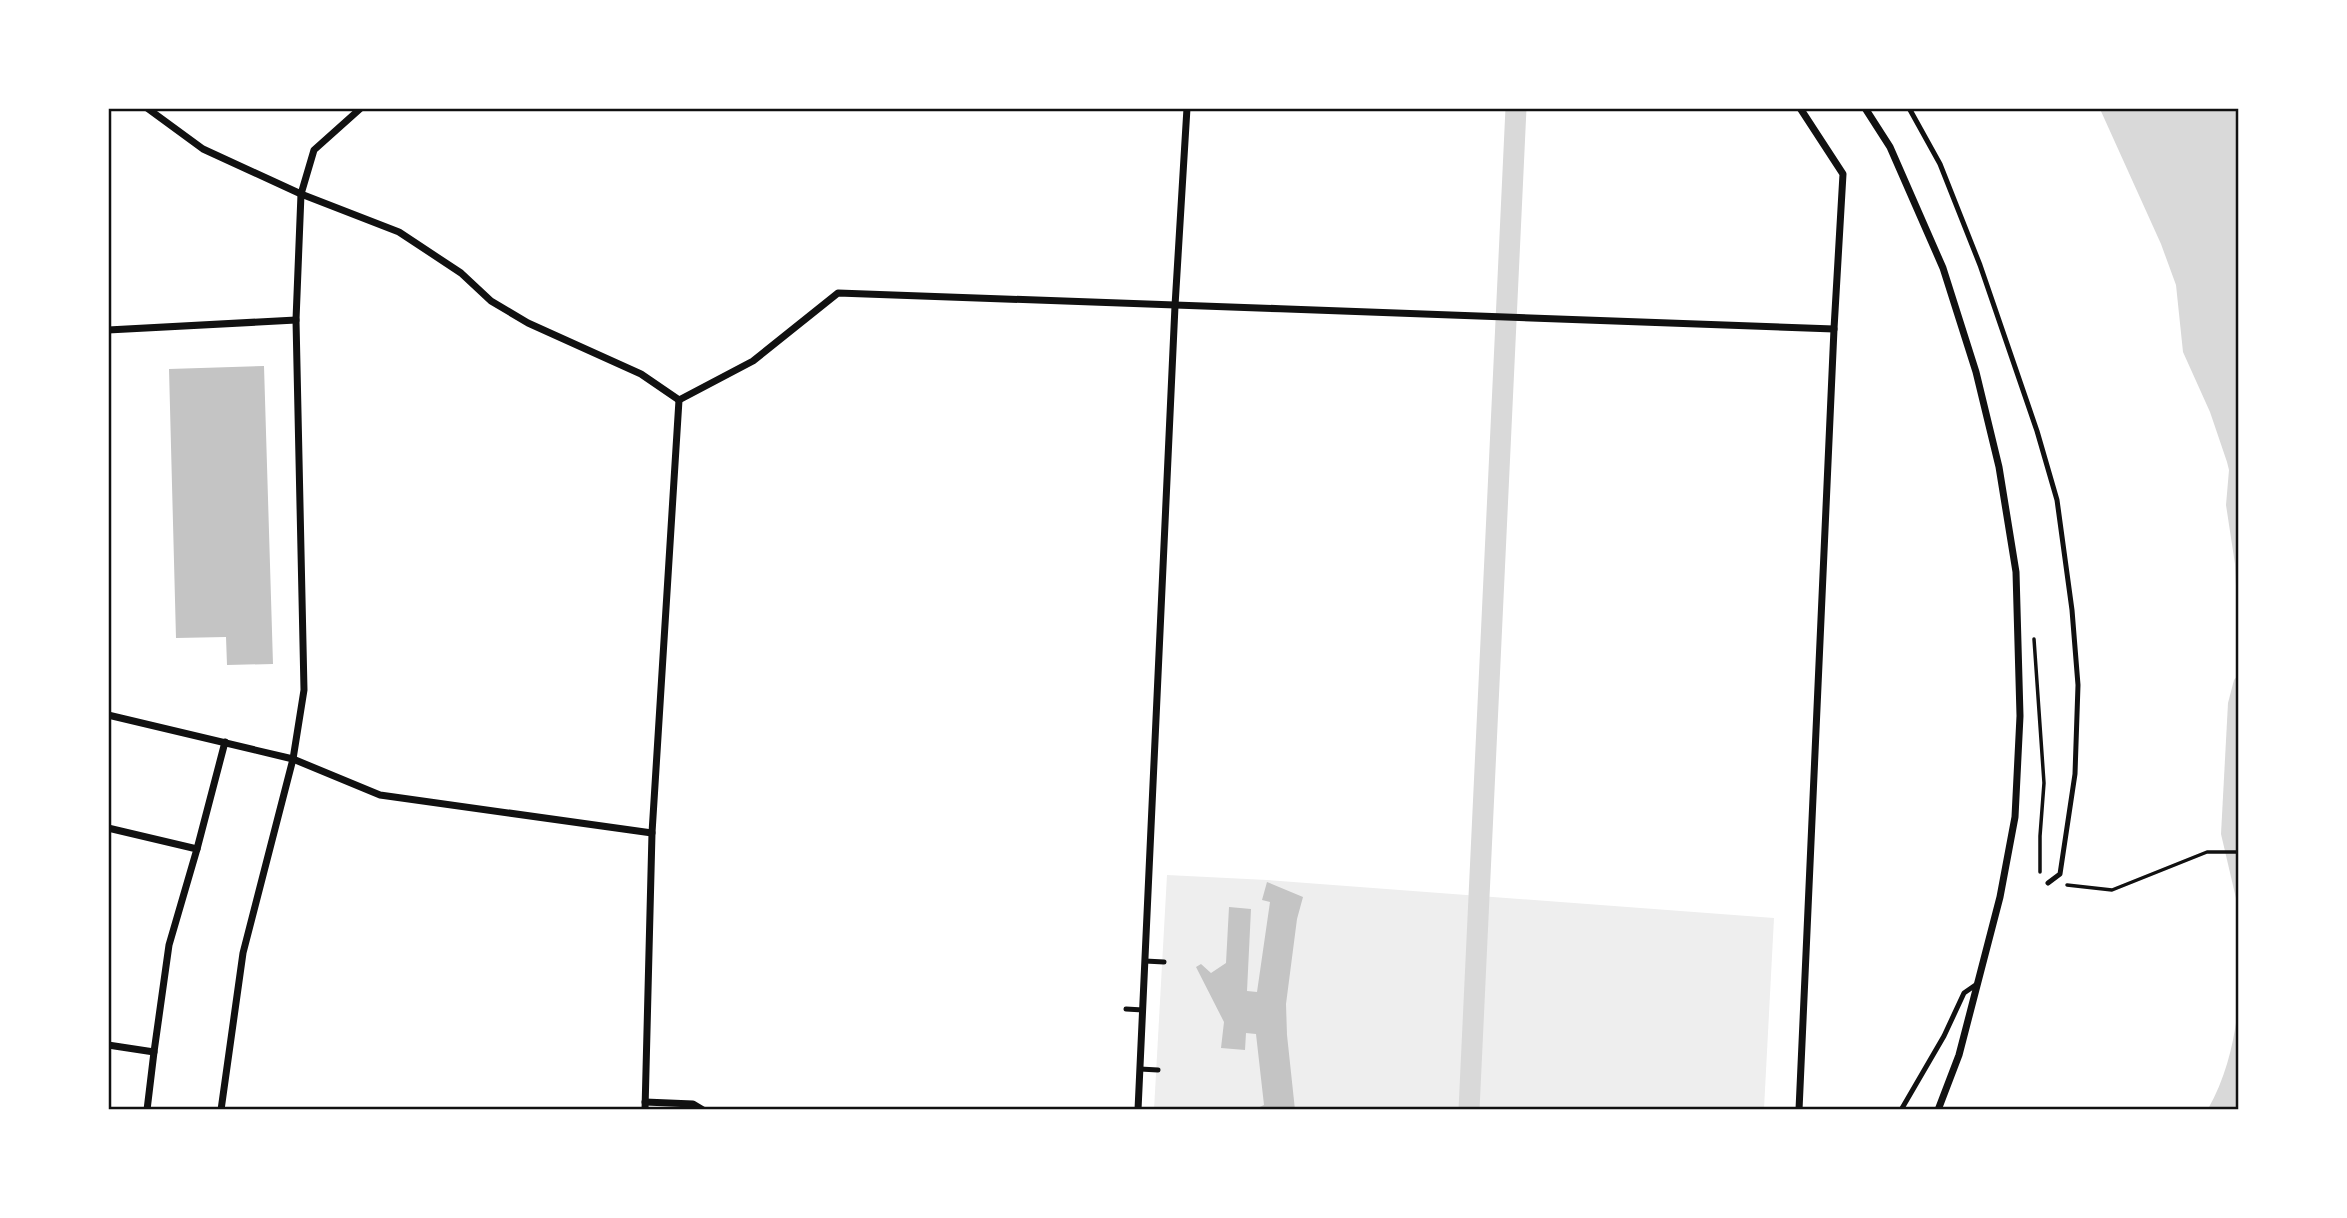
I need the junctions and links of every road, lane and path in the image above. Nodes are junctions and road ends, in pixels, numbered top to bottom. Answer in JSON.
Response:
{"nodes":[{"id":1,"x":147,"y":108,"type":"edge"},
{"id":2,"x":361,"y":108,"type":"edge"},
{"id":3,"x":1187,"y":108,"type":"edge"},
{"id":4,"x":1800,"y":108,"type":"edge"},
{"id":5,"x":1865,"y":108,"type":"edge"},
{"id":6,"x":1909,"y":108,"type":"edge"},
{"id":7,"x":301,"y":194,"type":"junction"},
{"id":8,"x":1175,"y":306,"type":"junction"},
{"id":9,"x":296,"y":320,"type":"junction"},
{"id":10,"x":1834,"y":328,"type":"junction"},
{"id":11,"x":108,"y":330,"type":"edge"},
{"id":12,"x":679,"y":400,"type":"junction"},
{"id":13,"x":108,"y":715,"type":"edge"},
{"id":14,"x":225,"y":742,"type":"junction"},
{"id":15,"x":293,"y":759,"type":"junction"},
{"id":16,"x":108,"y":828,"type":"edge"},
{"id":17,"x":652,"y":833,"type":"junction"},
{"id":18,"x":197,"y":849,"type":"junction"},
{"id":19,"x":2048,"y":883,"type":"dead end"},
{"id":20,"x":1145,"y":961,"type":"junction"},
{"id":21,"x":1164,"y":962,"type":"dead end"},
{"id":22,"x":1977,"y":984,"type":"junction"},
{"id":23,"x":1126,"y":1009,"type":"dead end"},
{"id":24,"x":1143,"y":1010,"type":"junction"},
{"id":25,"x":108,"y":1045,"type":"edge"},
{"id":26,"x":154,"y":1052,"type":"junction"},
{"id":27,"x":1140,"y":1069,"type":"junction"},
{"id":28,"x":1158,"y":1070,"type":"dead end"},
{"id":29,"x":645,"y":1106,"type":"edge"},
{"id":30,"x":147,"y":1110,"type":"edge"},
{"id":31,"x":221,"y":1110,"type":"edge"},
{"id":32,"x":703,"y":1110,"type":"edge"},
{"id":33,"x":1138,"y":1110,"type":"edge"},
{"id":34,"x":1800,"y":1110,"type":"edge"},
{"id":35,"x":1902,"y":1110,"type":"edge"},
{"id":36,"x":1938,"y":1110,"type":"edge"}],
"edges":[{"from":1,"to":7,"type":"street"},
{"from":2,"to":7,"type":"street"},
{"from":3,"to":8,"type":"street"},
{"from":4,"to":10,"type":"street"},
{"from":5,"to":22,"type":"street"},
{"from":6,"to":19,"type":"lane"},
{"from":7,"to":9,"type":"street"},
{"from":7,"to":12,"type":"street"},
{"from":8,"to":10,"type":"street"},
{"from":8,"to":12,"type":"street"},
{"from":8,"to":20,"type":"street"},
{"from":9,"to":11,"type":"street"},
{"from":9,"to":15,"type":"street"},
{"from":10,"to":34,"type":"street"},
{"from":12,"to":17,"type":"street"},
{"from":13,"to":14,"type":"street"},
{"from":14,"to":15,"type":"street"},
{"from":14,"to":18,"type":"street"},
{"from":15,"to":17,"type":"street"},
{"from":15,"to":31,"type":"street"},
{"from":16,"to":18,"type":"street"},
{"from":17,"to":29,"type":"street"},
{"from":18,"to":26,"type":"street"},
{"from":20,"to":21,"type":"lane"},
{"from":20,"to":24,"type":"street"},
{"from":22,"to":35,"type":"lane"},
{"from":22,"to":36,"type":"street"},
{"from":23,"to":24,"type":"lane"},
{"from":24,"to":27,"type":"street"},
{"from":25,"to":26,"type":"street"},
{"from":26,"to":30,"type":"street"},
{"from":27,"to":28,"type":"lane"},
{"from":27,"to":33,"type":"street"},
{"from":29,"to":32,"type":"street"}]}
